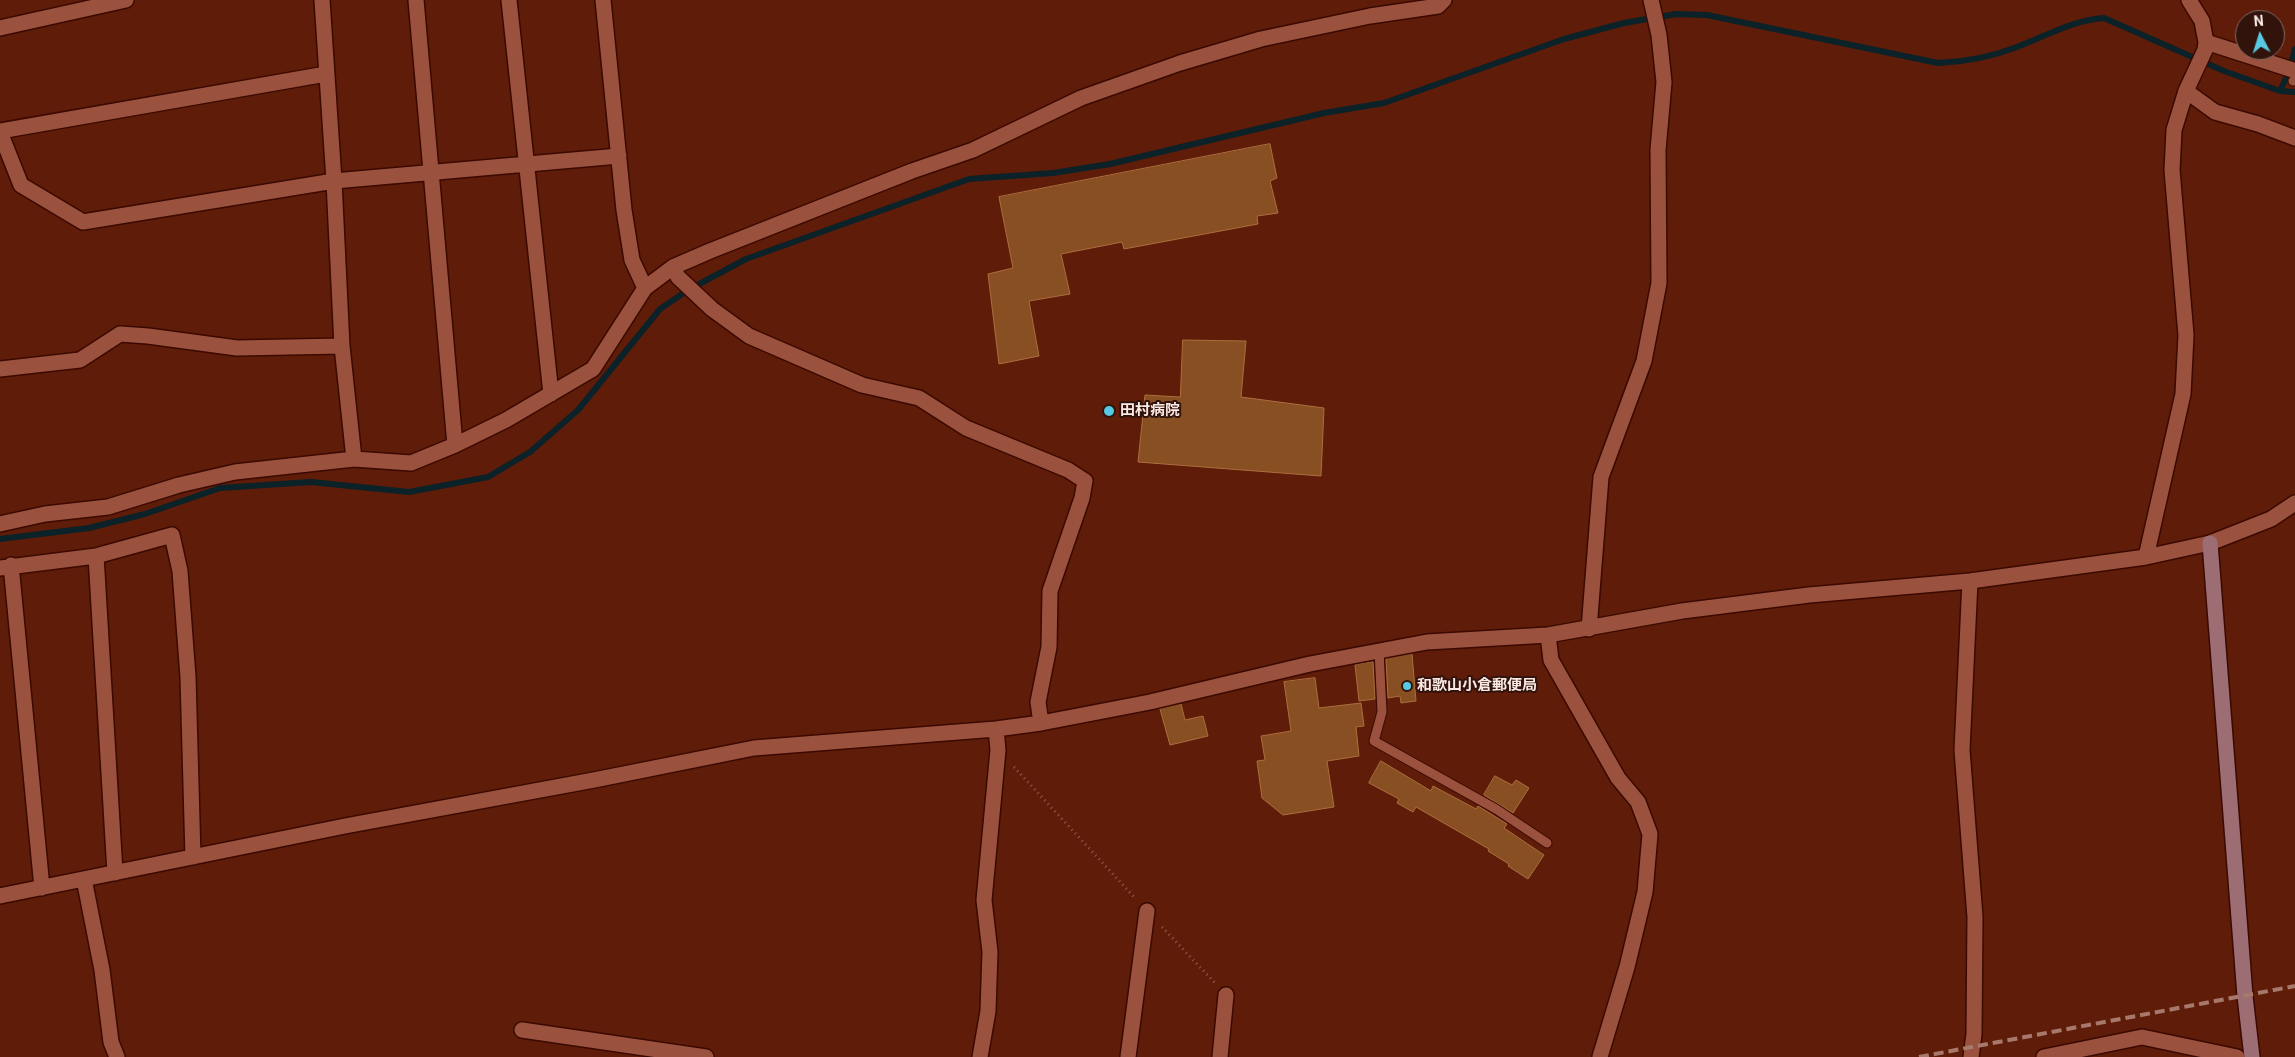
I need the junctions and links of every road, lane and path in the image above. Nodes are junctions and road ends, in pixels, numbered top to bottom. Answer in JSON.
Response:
{"nodes":[{"id":1,"x":126,"y":0,"type":"edge"},
{"id":2,"x":322,"y":0,"type":"edge"},
{"id":3,"x":416,"y":0,"type":"edge"},
{"id":4,"x":509,"y":0,"type":"edge"},
{"id":5,"x":603,"y":0,"type":"edge"},
{"id":6,"x":1444,"y":0,"type":"edge"},
{"id":7,"x":2189,"y":0,"type":"edge"},
{"id":8,"x":1653,"y":6,"type":"edge"},
{"id":9,"x":0,"y":28,"type":"edge"},
{"id":10,"x":2206,"y":46,"type":"junction"},
{"id":11,"x":326,"y":74,"type":"junction"},
{"id":12,"x":2294,"y":74,"type":"edge"},
{"id":13,"x":2188,"y":86,"type":"junction"},
{"id":14,"x":0,"y":131,"type":"edge"},
{"id":15,"x":2295,"y":138,"type":"edge"},
{"id":16,"x":619,"y":156,"type":"junction"},
{"id":17,"x":526,"y":164,"type":"junction"},
{"id":18,"x":430,"y":173,"type":"junction"},
{"id":19,"x":334,"y":181,"type":"junction"},
{"id":20,"x":675,"y":272,"type":"junction"},
{"id":21,"x":645,"y":288,"type":"junction"},
{"id":22,"x":342,"y":346,"type":"junction"},
{"id":23,"x":0,"y":369,"type":"edge"},
{"id":24,"x":551,"y":394,"type":"junction"},
{"id":25,"x":455,"y":445,"type":"junction"},
{"id":26,"x":354,"y":460,"type":"junction"},
{"id":27,"x":2295,"y":503,"type":"edge"},
{"id":28,"x":0,"y":524,"type":"edge"},
{"id":29,"x":2210,"y":543,"type":"junction"},
{"id":30,"x":96,"y":556,"type":"junction"},
{"id":31,"x":2146,"y":557,"type":"junction"},
{"id":32,"x":5,"y":566,"type":"edge"},
{"id":33,"x":1970,"y":581,"type":"junction"},
{"id":34,"x":1589,"y":629,"type":"junction"},
{"id":35,"x":1548,"y":635,"type":"junction"},
{"id":36,"x":1379,"y":650,"type":"junction"},
{"id":37,"x":1041,"y":723,"type":"junction"},
{"id":38,"x":996,"y":729,"type":"junction"},
{"id":39,"x":998,"y":750,"type":"junction"},
{"id":40,"x":1547,"y":843,"type":"dead end"},
{"id":41,"x":193,"y":857,"type":"junction"},
{"id":42,"x":116,"y":873,"type":"junction"},
{"id":43,"x":84,"y":879,"type":"junction"},
{"id":44,"x":42,"y":888,"type":"junction"},
{"id":45,"x":0,"y":896,"type":"edge"},
{"id":46,"x":1147,"y":911,"type":"junction"},
{"id":47,"x":1226,"y":995,"type":"joint"},
{"id":48,"x":522,"y":1030,"type":"dead end"},
{"id":49,"x":652,"y":1053,"type":"edge"},
{"id":50,"x":117,"y":1057,"type":"edge"},
{"id":51,"x":706,"y":1057,"type":"edge"},
{"id":52,"x":980,"y":1057,"type":"edge"},
{"id":53,"x":1128,"y":1057,"type":"edge"},
{"id":54,"x":1220,"y":1057,"type":"edge"},
{"id":55,"x":1600,"y":1057,"type":"edge"},
{"id":56,"x":1971,"y":1057,"type":"edge"},
{"id":57,"x":2044,"y":1057,"type":"edge"},
{"id":58,"x":2236,"y":1057,"type":"edge"},
{"id":59,"x":2252,"y":1057,"type":"edge"}],
"edges":[{"from":1,"to":9,"type":"street"},
{"from":2,"to":11,"type":"street"},
{"from":3,"to":18,"type":"street"},
{"from":4,"to":17,"type":"street"},
{"from":5,"to":16,"type":"street"},
{"from":6,"to":20,"type":"street"},
{"from":7,"to":10,"type":"street"},
{"from":8,"to":34,"type":"street"},
{"from":10,"to":12,"type":"street"},
{"from":10,"to":13,"type":"street"},
{"from":11,"to":14,"type":"street"},
{"from":11,"to":19,"type":"street"},
{"from":13,"to":15,"type":"street"},
{"from":13,"to":31,"type":"street"},
{"from":14,"to":19,"type":"street"},
{"from":16,"to":17,"type":"street"},
{"from":16,"to":21,"type":"street"},
{"from":17,"to":18,"type":"street"},
{"from":17,"to":24,"type":"street"},
{"from":18,"to":19,"type":"street"},
{"from":18,"to":25,"type":"street"},
{"from":19,"to":22,"type":"street"},
{"from":20,"to":21,"type":"street"},
{"from":20,"to":37,"type":"street"},
{"from":21,"to":24,"type":"street"},
{"from":22,"to":23,"type":"street"},
{"from":22,"to":26,"type":"street"},
{"from":24,"to":25,"type":"street"},
{"from":25,"to":26,"type":"street"},
{"from":26,"to":28,"type":"street"},
{"from":27,"to":29,"type":"street"},
{"from":29,"to":31,"type":"street"},
{"from":29,"to":59,"type":"street"},
{"from":30,"to":32,"type":"street"},
{"from":30,"to":41,"type":"street"},
{"from":30,"to":42,"type":"street"},
{"from":31,"to":33,"type":"street"},
{"from":32,"to":44,"type":"street"},
{"from":33,"to":34,"type":"street"},
{"from":33,"to":56,"type":"street"},
{"from":34,"to":35,"type":"street"},
{"from":35,"to":36,"type":"street"},
{"from":35,"to":55,"type":"street"},
{"from":36,"to":37,"type":"street"},
{"from":36,"to":40,"type":"lane"},
{"from":37,"to":38,"type":"street"},
{"from":38,"to":39,"type":"street"},
{"from":38,"to":41,"type":"street"},
{"from":39,"to":46,"type":"path"},
{"from":39,"to":52,"type":"street"},
{"from":41,"to":42,"type":"street"},
{"from":42,"to":43,"type":"street"},
{"from":43,"to":44,"type":"street"},
{"from":43,"to":50,"type":"street"},
{"from":44,"to":45,"type":"street"},
{"from":46,"to":47,"type":"path"},
{"from":46,"to":53,"type":"street"},
{"from":47,"to":54,"type":"street"},
{"from":48,"to":49,"type":"street"},
{"from":49,"to":51,"type":"street"},
{"from":57,"to":58,"type":"street"}]}
